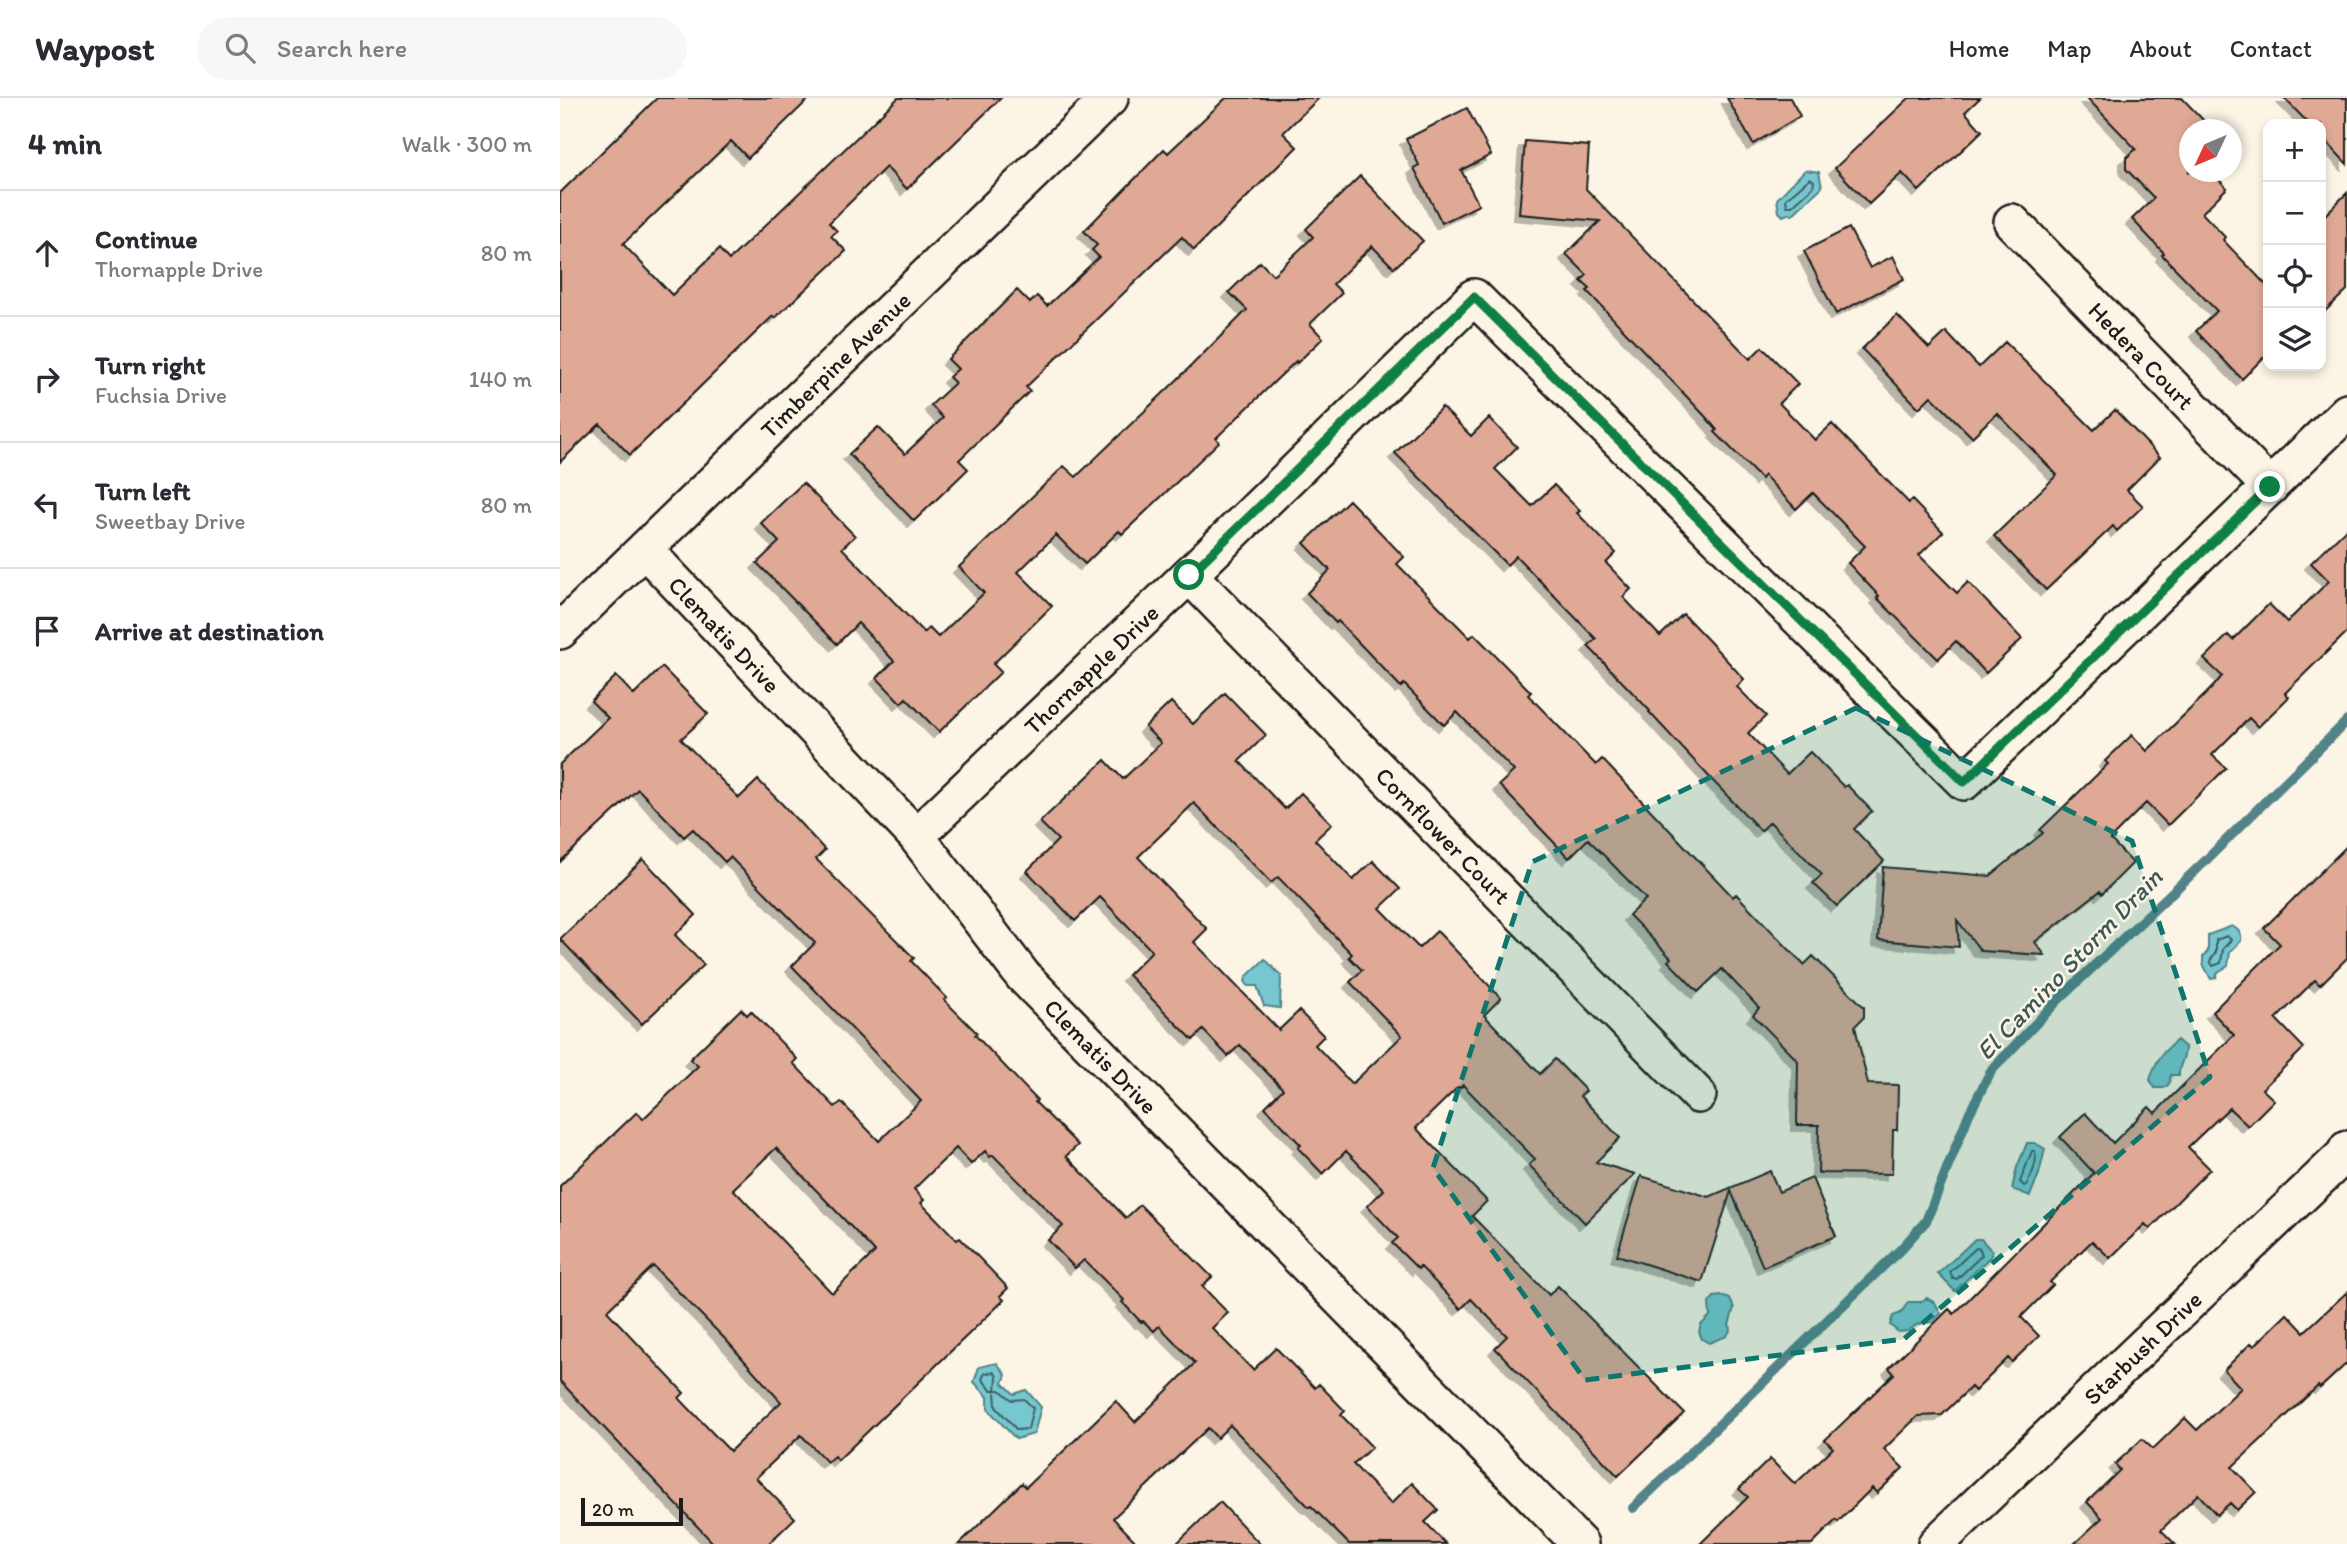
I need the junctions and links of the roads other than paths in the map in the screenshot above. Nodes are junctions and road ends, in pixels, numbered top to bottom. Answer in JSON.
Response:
{"nodes":[{"id":1,"x":1110,"y":98,"type":"edge"},
{"id":2,"x":2011,"y":222,"type":"dead end"},
{"id":3,"x":2347,"y":412,"type":"edge"},
{"id":4,"x":2270,"y":487,"type":"junction"},
{"id":5,"x":645,"y":550,"type":"junction"},
{"id":6,"x":1189,"y":575,"type":"junction"},
{"id":7,"x":560,"y":631,"type":"edge"},
{"id":8,"x":916,"y":836,"type":"junction"},
{"id":9,"x":1699,"y":1095,"type":"dead end"},
{"id":10,"x":2347,"y":1149,"type":"edge"},
{"id":11,"x":1580,"y":1544,"type":"edge"},
{"id":12,"x":1936,"y":1544,"type":"edge"}],
"edges":[{"from":1,"to":5,"type":"street","name":"Timberpine Avenue"},
{"from":2,"to":4,"type":"street","name":"Hedera Court"},
{"from":3,"to":4,"type":"street"},
{"from":4,"to":6,"type":"street","name":"Thornapple Drive"},
{"from":5,"to":7,"type":"street","name":"Timberpine Avenue"},
{"from":5,"to":8,"type":"street","name":"Clematis Drive"},
{"from":6,"to":8,"type":"street","name":"Thornapple Drive"},
{"from":6,"to":9,"type":"street","name":"Cornflower Court"},
{"from":8,"to":11,"type":"street","name":"Clematis Drive"},
{"from":10,"to":12,"type":"street","name":"Starbush Drive"}]}
